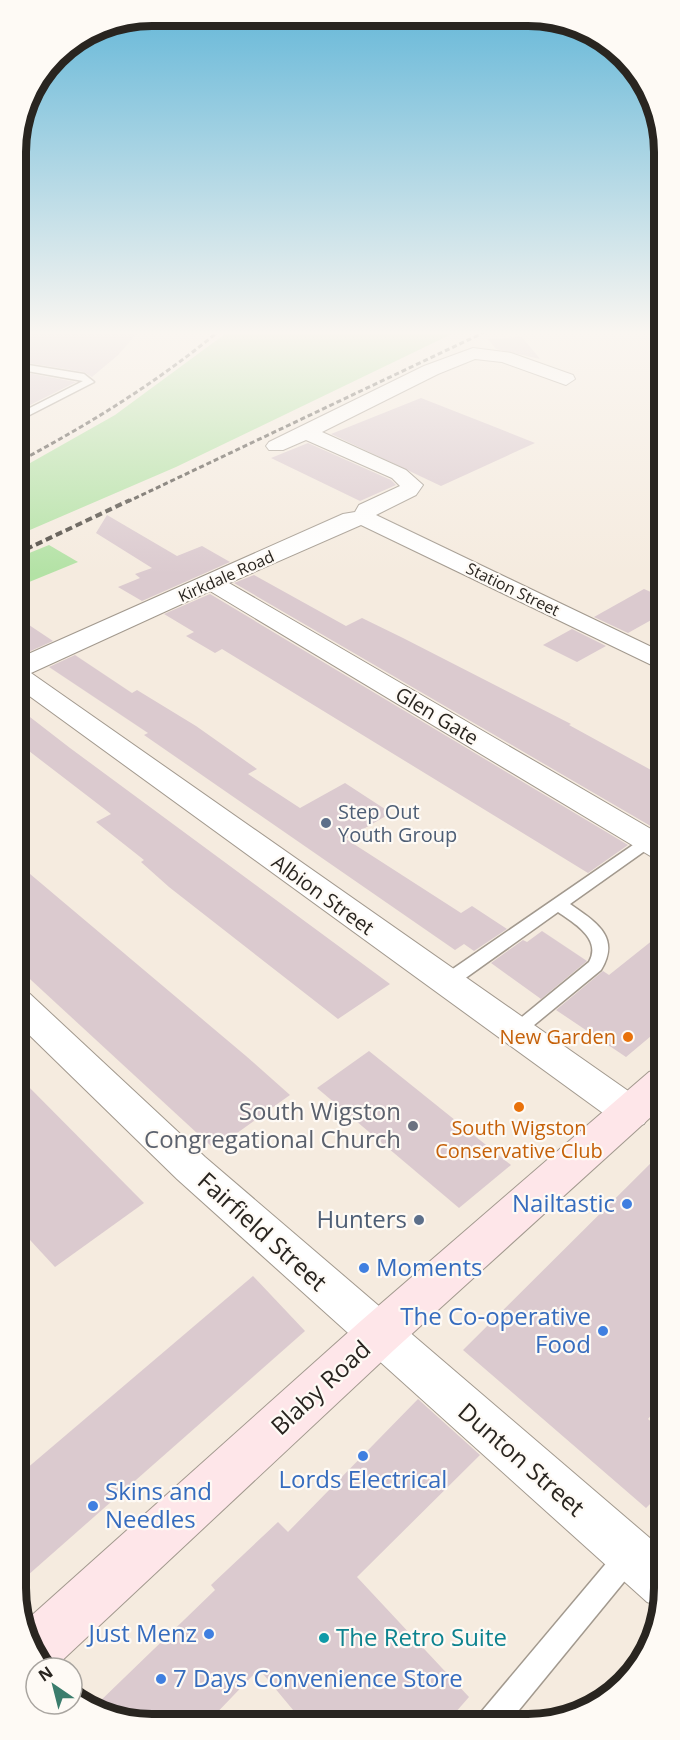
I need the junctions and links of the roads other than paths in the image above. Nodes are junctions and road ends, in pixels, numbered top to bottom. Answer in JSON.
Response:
{"nodes":[{"id":1,"x":346,"y":412,"type":"edge"},
{"id":2,"x":306,"y":432,"type":"junction"},
{"id":3,"x":276,"y":446,"type":"dead end"},
{"id":4,"x":364,"y":518,"type":"junction"},
{"id":5,"x":211,"y":582,"type":"junction"},
{"id":6,"x":654,"y":658,"type":"edge"},
{"id":7,"x":26,"y":665,"type":"edge"},
{"id":8,"x":26,"y":681,"type":"edge"},
{"id":9,"x":654,"y":838,"type":"edge"},
{"id":10,"x":654,"y":842,"type":"edge"},
{"id":11,"x":559,"y":905,"type":"junction"},
{"id":12,"x":447,"y":982,"type":"junction"},
{"id":13,"x":26,"y":1011,"type":"edge"},
{"id":14,"x":515,"y":1030,"type":"junction"},
{"id":15,"x":654,"y":1091,"type":"edge"},
{"id":16,"x":631,"y":1113,"type":"junction"},
{"id":17,"x":378,"y":1335,"type":"junction"},
{"id":18,"x":630,"y":1555,"type":"junction"},
{"id":19,"x":654,"y":1575,"type":"edge"},
{"id":20,"x":39,"y":1645,"type":"edge"},
{"id":21,"x":498,"y":1714,"type":"edge"}],
"edges":[{"from":1,"to":2,"type":"street"},
{"from":2,"to":3,"type":"street"},
{"from":2,"to":4,"type":"street","name":"Kirkdale Road"},
{"from":4,"to":5,"type":"street","name":"Kirkdale Road"},
{"from":4,"to":6,"type":"street","name":"Station Street"},
{"from":5,"to":7,"type":"street","name":"Kirkdale Road"},
{"from":5,"to":9,"type":"street","name":"Glen Gate"},
{"from":8,"to":12,"type":"street","name":"Albion Street"},
{"from":10,"to":11,"type":"lane"},
{"from":11,"to":12,"type":"lane"},
{"from":11,"to":14,"type":"lane"},
{"from":12,"to":14,"type":"street","name":"Albion Street"},
{"from":13,"to":17,"type":"street","name":"Fairfield Street"},
{"from":14,"to":16,"type":"street","name":"Albion Street"},
{"from":15,"to":16,"type":"main road","name":"Blaby Road"},
{"from":16,"to":17,"type":"main road","name":"Blaby Road"},
{"from":17,"to":18,"type":"street","name":"Dunton Street"},
{"from":17,"to":20,"type":"main road","name":"Blaby Road"},
{"from":18,"to":19,"type":"street","name":"Dunton Street"},
{"from":18,"to":21,"type":"lane"}]}
